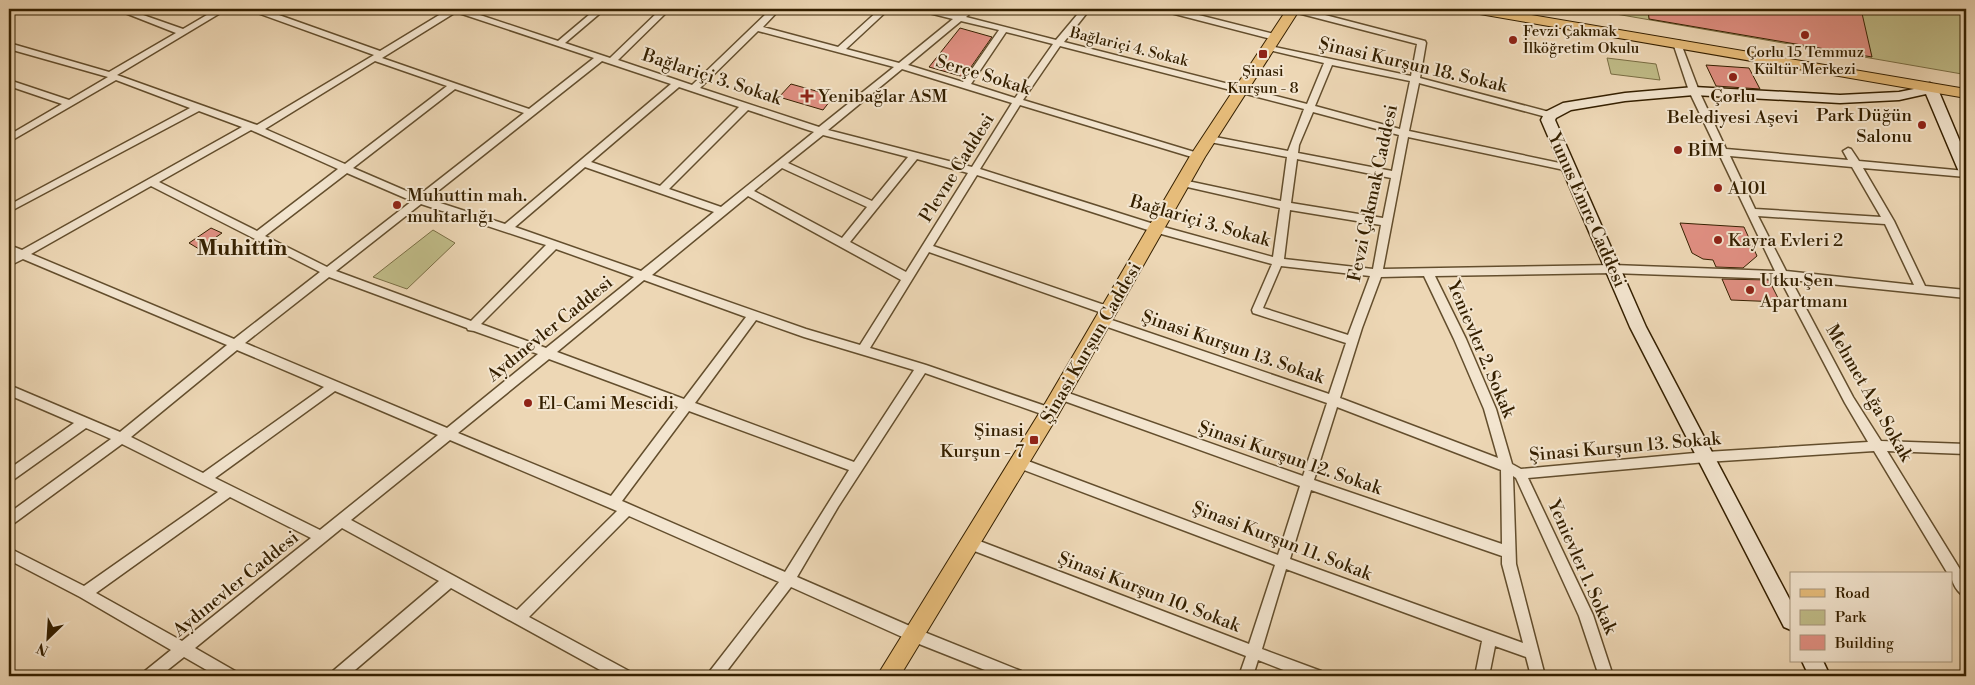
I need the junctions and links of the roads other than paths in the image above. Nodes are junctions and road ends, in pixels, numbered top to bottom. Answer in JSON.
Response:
{"nodes":[{"id":1,"x":119,"y":9,"type":"edge"},
{"id":2,"x":222,"y":9,"type":"edge"},
{"id":3,"x":256,"y":9,"type":"edge"},
{"id":4,"x":454,"y":9,"type":"edge"},
{"id":5,"x":601,"y":9,"type":"edge"},
{"id":6,"x":666,"y":9,"type":"edge"},
{"id":7,"x":776,"y":9,"type":"edge"},
{"id":8,"x":885,"y":9,"type":"edge"},
{"id":9,"x":924,"y":9,"type":"edge"},
{"id":10,"x":971,"y":9,"type":"edge"},
{"id":11,"x":1086,"y":9,"type":"edge"},
{"id":12,"x":1166,"y":9,"type":"edge"},
{"id":13,"x":1293,"y":9,"type":"edge"},
{"id":14,"x":1474,"y":9,"type":"edge"},
{"id":15,"x":1534,"y":9,"type":"edge"},
{"id":16,"x":960,"y":18,"type":"junction"},
{"id":17,"x":756,"y":28,"type":"junction"},
{"id":18,"x":1004,"y":29,"type":"junction"},
{"id":19,"x":183,"y":32,"type":"junction"},
{"id":20,"x":1271,"y":42,"type":"junction"},
{"id":21,"x":1058,"y":43,"type":"junction"},
{"id":22,"x":1677,"y":43,"type":"junction"},
{"id":23,"x":559,"y":44,"type":"junction"},
{"id":24,"x":9,"y":46,"type":"edge"},
{"id":25,"x":840,"y":50,"type":"junction"},
{"id":26,"x":377,"y":56,"type":"junction"},
{"id":27,"x":600,"y":58,"type":"junction"},
{"id":28,"x":611,"y":62,"type":"junction"},
{"id":29,"x":1329,"y":62,"type":"junction"},
{"id":30,"x":901,"y":66,"type":"junction"},
{"id":31,"x":112,"y":76,"type":"junction"},
{"id":32,"x":1414,"y":79,"type":"junction"},
{"id":33,"x":9,"y":82,"type":"edge"},
{"id":34,"x":1928,"y":82,"type":"junction"},
{"id":35,"x":678,"y":83,"type":"junction"},
{"id":36,"x":1966,"y":85,"type":"edge"},
{"id":37,"x":453,"y":86,"type":"junction"},
{"id":38,"x":965,"y":86,"type":"junction"},
{"id":39,"x":693,"y":88,"type":"junction"},
{"id":40,"x":1241,"y":89,"type":"junction"},
{"id":41,"x":1694,"y":90,"type":"junction"},
{"id":42,"x":1949,"y":90,"type":"junction"},
{"id":43,"x":1966,"y":90,"type":"edge"},
{"id":44,"x":1966,"y":94,"type":"edge"},
{"id":45,"x":1017,"y":102,"type":"junction"},
{"id":46,"x":70,"y":103,"type":"junction"},
{"id":47,"x":746,"y":106,"type":"junction"},
{"id":48,"x":200,"y":107,"type":"junction"},
{"id":49,"x":1310,"y":109,"type":"junction"},
{"id":50,"x":532,"y":113,"type":"junction"},
{"id":51,"x":1550,"y":115,"type":"junction"},
{"id":52,"x":255,"y":127,"type":"junction"},
{"id":53,"x":821,"y":131,"type":"junction"},
{"id":54,"x":1403,"y":133,"type":"junction"},
{"id":55,"x":11,"y":136,"type":"edge"},
{"id":56,"x":1210,"y":139,"type":"junction"},
{"id":57,"x":1848,"y":151,"type":"dead end"},
{"id":58,"x":1724,"y":152,"type":"junction"},
{"id":59,"x":914,"y":156,"type":"junction"},
{"id":60,"x":1198,"y":156,"type":"junction"},
{"id":61,"x":1293,"y":156,"type":"junction"},
{"id":62,"x":584,"y":163,"type":"junction"},
{"id":63,"x":781,"y":163,"type":"junction"},
{"id":64,"x":1856,"y":164,"type":"junction"},
{"id":65,"x":347,"y":168,"type":"junction"},
{"id":66,"x":1569,"y":168,"type":"junction"},
{"id":67,"x":974,"y":171,"type":"junction"},
{"id":68,"x":1966,"y":173,"type":"edge"},
{"id":69,"x":1395,"y":175,"type":"junction"},
{"id":70,"x":151,"y":182,"type":"junction"},
{"id":71,"x":1183,"y":183,"type":"junction"},
{"id":72,"x":663,"y":189,"type":"junction"},
{"id":73,"x":747,"y":191,"type":"junction"},
{"id":74,"x":420,"y":199,"type":"junction"},
{"id":75,"x":873,"y":206,"type":"junction"},
{"id":76,"x":1286,"y":206,"type":"junction"},
{"id":77,"x":9,"y":208,"type":"edge"},
{"id":78,"x":723,"y":211,"type":"junction"},
{"id":79,"x":1752,"y":212,"type":"junction"},
{"id":80,"x":1889,"y":221,"type":"junction"},
{"id":81,"x":1386,"y":222,"type":"junction"},
{"id":82,"x":507,"y":228,"type":"junction"},
{"id":83,"x":1158,"y":229,"type":"junction"},
{"id":84,"x":258,"y":236,"type":"junction"},
{"id":85,"x":554,"y":244,"type":"junction"},
{"id":86,"x":843,"y":244,"type":"junction"},
{"id":87,"x":926,"y":247,"type":"junction"},
{"id":88,"x":9,"y":249,"type":"edge"},
{"id":89,"x":23,"y":254,"type":"junction"},
{"id":90,"x":9,"y":262,"type":"edge"},
{"id":91,"x":1278,"y":262,"type":"junction"},
{"id":92,"x":1613,"y":269,"type":"junction"},
{"id":93,"x":328,"y":272,"type":"junction"},
{"id":94,"x":1377,"y":273,"type":"junction"},
{"id":95,"x":1428,"y":273,"type":"junction"},
{"id":96,"x":644,"y":275,"type":"junction"},
{"id":97,"x":1783,"y":275,"type":"junction"},
{"id":98,"x":907,"y":278,"type":"junction"},
{"id":99,"x":1922,"y":290,"type":"junction"},
{"id":100,"x":1966,"y":294,"type":"edge"},
{"id":101,"x":754,"y":315,"type":"junction"},
{"id":102,"x":1106,"y":316,"type":"junction"},
{"id":103,"x":472,"y":327,"type":"junction"},
{"id":104,"x":1352,"y":341,"type":"junction"},
{"id":105,"x":236,"y":344,"type":"junction"},
{"id":106,"x":863,"y":350,"type":"junction"},
{"id":107,"x":546,"y":354,"type":"junction"},
{"id":108,"x":922,"y":368,"type":"junction"},
{"id":109,"x":334,"y":386,"type":"junction"},
{"id":110,"x":9,"y":390,"type":"edge"},
{"id":111,"x":1060,"y":395,"type":"junction"},
{"id":112,"x":1333,"y":400,"type":"junction"},
{"id":113,"x":686,"y":406,"type":"junction"},
{"id":114,"x":1050,"y":412,"type":"junction"},
{"id":115,"x":84,"y":423,"type":"junction"},
{"id":116,"x":448,"y":434,"type":"junction"},
{"id":117,"x":121,"y":438,"type":"junction"},
{"id":118,"x":1878,"y":446,"type":"junction"},
{"id":119,"x":1966,"y":449,"type":"edge"},
{"id":120,"x":1706,"y":457,"type":"junction"},
{"id":121,"x":1020,"y":462,"type":"junction"},
{"id":122,"x":1507,"y":467,"type":"junction"},
{"id":123,"x":857,"y":468,"type":"junction"},
{"id":124,"x":1520,"y":474,"type":"junction"},
{"id":125,"x":9,"y":476,"type":"edge"},
{"id":126,"x":204,"y":479,"type":"junction"},
{"id":127,"x":1307,"y":483,"type":"junction"},
{"id":128,"x":229,"y":491,"type":"junction"},
{"id":129,"x":613,"y":503,"type":"junction"},
{"id":130,"x":626,"y":509,"type":"junction"},
{"id":131,"x":9,"y":520,"type":"edge"},
{"id":132,"x":341,"y":521,"type":"junction"},
{"id":133,"x":322,"y":537,"type":"junction"},
{"id":134,"x":969,"y":543,"type":"junction"},
{"id":135,"x":1509,"y":552,"type":"junction"},
{"id":136,"x":9,"y":554,"type":"edge"},
{"id":137,"x":1282,"y":562,"type":"junction"},
{"id":138,"x":450,"y":580,"type":"junction"},
{"id":139,"x":788,"y":580,"type":"junction"},
{"id":140,"x":1966,"y":591,"type":"edge"},
{"id":141,"x":85,"y":593,"type":"junction"},
{"id":142,"x":519,"y":618,"type":"junction"},
{"id":143,"x":1790,"y":619,"type":"edge"},
{"id":144,"x":914,"y":635,"type":"junction"},
{"id":145,"x":1490,"y":638,"type":"junction"},
{"id":146,"x":184,"y":649,"type":"junction"},
{"id":147,"x":1254,"y":653,"type":"junction"},
{"id":148,"x":1532,"y":653,"type":"junction"},
{"id":149,"x":1813,"y":662,"type":"edge"},
{"id":150,"x":150,"y":676,"type":"edge"},
{"id":151,"x":230,"y":676,"type":"edge"},
{"id":152,"x":338,"y":676,"type":"edge"},
{"id":153,"x":624,"y":676,"type":"edge"},
{"id":154,"x":715,"y":676,"type":"edge"},
{"id":155,"x":888,"y":676,"type":"edge"},
{"id":156,"x":1016,"y":676,"type":"edge"},
{"id":157,"x":1246,"y":676,"type":"edge"},
{"id":158,"x":1316,"y":676,"type":"edge"},
{"id":159,"x":1482,"y":676,"type":"edge"},
{"id":160,"x":1538,"y":676,"type":"edge"},
{"id":161,"x":1606,"y":676,"type":"edge"},
{"id":162,"x":1820,"y":676,"type":"edge"}],
"edges":[{"from":1,"to":19,"type":"street"},
{"from":2,"to":19,"type":"street"},
{"from":3,"to":26,"type":"street"},
{"from":4,"to":23,"type":"street","name":"Bağlariçi 3. Sokak"},
{"from":4,"to":26,"type":"street"},
{"from":5,"to":23,"type":"street"},
{"from":6,"to":28,"type":"street"},
{"from":7,"to":17,"type":"street"},
{"from":8,"to":25,"type":"street"},
{"from":9,"to":16,"type":"street","name":"Bağlariçi 4. Sokak"},
{"from":10,"to":16,"type":"street","name":"Aydınevler Caddesi"},
{"from":11,"to":21,"type":"street","name":"Plevne Caddesi"},
{"from":12,"to":20,"type":"street","name":"Şinasi Kurşun 18. Sokak"},
{"from":13,"to":20,"type":"main road","name":"Şinasi Kurşun Caddesi"},
{"from":13,"to":32,"type":"street","name":"Fevzi Çakmak Caddesi"},
{"from":14,"to":22,"type":"main road"},
{"from":15,"to":34,"type":"main road"},
{"from":16,"to":18,"type":"street","name":"Bağlariçi 4. Sokak"},
{"from":16,"to":30,"type":"street","name":"Aydınevler Caddesi"},
{"from":17,"to":25,"type":"street","name":"Serçe Sokak"},
{"from":17,"to":39,"type":"street"},
{"from":18,"to":21,"type":"street","name":"Bağlariçi 4. Sokak"},
{"from":18,"to":38,"type":"street"},
{"from":19,"to":31,"type":"street"},
{"from":20,"to":29,"type":"street","name":"Şinasi Kurşun 18. Sokak"},
{"from":20,"to":40,"type":"main road","name":"Şinasi Kurşun Caddesi"},
{"from":21,"to":40,"type":"street","name":"Bağlariçi 4. Sokak"},
{"from":21,"to":45,"type":"street","name":"Plevne Caddesi"},
{"from":22,"to":34,"type":"main road"},
{"from":22,"to":41,"type":"street","name":"Mehmet Ağa Sokak"},
{"from":23,"to":27,"type":"street","name":"Bağlariçi 3. Sokak"},
{"from":24,"to":31,"type":"street"},
{"from":25,"to":30,"type":"street","name":"Serçe Sokak"},
{"from":26,"to":37,"type":"street"},
{"from":26,"to":52,"type":"street"},
{"from":27,"to":28,"type":"street","name":"Bağlariçi 3. Sokak"},
{"from":27,"to":50,"type":"street"},
{"from":28,"to":35,"type":"street","name":"Bağlariçi 3. Sokak"},
{"from":29,"to":32,"type":"street","name":"Şinasi Kurşun 18. Sokak"},
{"from":29,"to":49,"type":"street"},
{"from":30,"to":38,"type":"street","name":"Serçe Sokak"},
{"from":30,"to":53,"type":"street","name":"Aydınevler Caddesi"},
{"from":31,"to":46,"type":"street"},
{"from":31,"to":48,"type":"street"},
{"from":32,"to":51,"type":"street","name":"Şinasi Kurşun 18. Sokak"},
{"from":32,"to":54,"type":"street","name":"Fevzi Çakmak Caddesi"},
{"from":33,"to":46,"type":"street"},
{"from":34,"to":36,"type":"main road"},
{"from":34,"to":41,"type":"street","name":"Yunus Emre Caddesi"},
{"from":34,"to":42,"type":"main road"},
{"from":34,"to":68,"type":"street"},
{"from":35,"to":39,"type":"street","name":"Bağlariçi 3. Sokak"},
{"from":35,"to":62,"type":"street"},
{"from":37,"to":50,"type":"street"},
{"from":37,"to":65,"type":"street"},
{"from":38,"to":45,"type":"street","name":"Serçe Sokak"},
{"from":39,"to":47,"type":"street","name":"Bağlariçi 3. Sokak"},
{"from":40,"to":49,"type":"street","name":"Bağlariçi 4. Sokak"},
{"from":40,"to":56,"type":"main road","name":"Şinasi Kurşun Caddesi"},
{"from":41,"to":51,"type":"street","name":"Yunus Emre Caddesi"},
{"from":41,"to":58,"type":"street","name":"Mehmet Ağa Sokak"},
{"from":42,"to":43,"type":"main road"},
{"from":42,"to":44,"type":"main road"},
{"from":45,"to":60,"type":"street","name":"Serçe Sokak"},
{"from":45,"to":67,"type":"street","name":"Plevne Caddesi"},
{"from":46,"to":55,"type":"street"},
{"from":47,"to":53,"type":"street","name":"Bağlariçi 3. Sokak"},
{"from":47,"to":72,"type":"street"},
{"from":48,"to":52,"type":"street"},
{"from":48,"to":77,"type":"street"},
{"from":49,"to":54,"type":"street","name":"Bağlariçi 4. Sokak"},
{"from":49,"to":61,"type":"street"},
{"from":50,"to":74,"type":"street"},
{"from":51,"to":66,"type":"street","name":"Yunus Emre Caddesi"},
{"from":52,"to":65,"type":"street"},
{"from":52,"to":70,"type":"street"},
{"from":53,"to":59,"type":"street","name":"Bağlariçi 3. Sokak"},
{"from":53,"to":63,"type":"street","name":"Aydınevler Caddesi"},
{"from":54,"to":66,"type":"street","name":"Bağlariçi 4. Sokak"},
{"from":54,"to":69,"type":"street","name":"Fevzi Çakmak Caddesi"},
{"from":56,"to":60,"type":"main road","name":"Şinasi Kurşun Caddesi"},
{"from":56,"to":61,"type":"street"},
{"from":57,"to":64,"type":"street"},
{"from":58,"to":64,"type":"street"},
{"from":58,"to":79,"type":"street","name":"Mehmet Ağa Sokak"},
{"from":59,"to":67,"type":"street","name":"Bağlariçi 3. Sokak"},
{"from":59,"to":75,"type":"street"},
{"from":60,"to":71,"type":"main road","name":"Şinasi Kurşun Caddesi"},
{"from":61,"to":69,"type":"street"},
{"from":61,"to":76,"type":"street"},
{"from":62,"to":72,"type":"street"},
{"from":62,"to":82,"type":"street"},
{"from":63,"to":73,"type":"street","name":"Aydınevler Caddesi"},
{"from":63,"to":75,"type":"street"},
{"from":64,"to":68,"type":"street"},
{"from":64,"to":80,"type":"street"},
{"from":65,"to":74,"type":"street"},
{"from":65,"to":84,"type":"street"},
{"from":66,"to":92,"type":"street","name":"Yunus Emre Caddesi"},
{"from":67,"to":83,"type":"street","name":"Bağlariçi 3. Sokak"},
{"from":67,"to":87,"type":"street","name":"Plevne Caddesi"},
{"from":69,"to":81,"type":"street","name":"Fevzi Çakmak Caddesi"},
{"from":70,"to":84,"type":"street"},
{"from":70,"to":89,"type":"street"},
{"from":71,"to":76,"type":"street"},
{"from":71,"to":83,"type":"main road","name":"Şinasi Kurşun Caddesi"},
{"from":72,"to":78,"type":"street"},
{"from":73,"to":78,"type":"street","name":"Aydınevler Caddesi"},
{"from":73,"to":86,"type":"street"},
{"from":74,"to":82,"type":"street"},
{"from":74,"to":93,"type":"street"},
{"from":75,"to":86,"type":"street"},
{"from":76,"to":81,"type":"street"},
{"from":76,"to":91,"type":"street"},
{"from":78,"to":96,"type":"street","name":"Aydınevler Caddesi"},
{"from":79,"to":80,"type":"street"},
{"from":79,"to":97,"type":"street","name":"Mehmet Ağa Sokak"},
{"from":80,"to":99,"type":"street"},
{"from":81,"to":94,"type":"street","name":"Fevzi Çakmak Caddesi"},
{"from":82,"to":85,"type":"street"},
{"from":83,"to":91,"type":"street","name":"Bağlariçi 3. Sokak"},
{"from":83,"to":102,"type":"main road","name":"Şinasi Kurşun Caddesi"},
{"from":84,"to":93,"type":"street"},
{"from":85,"to":96,"type":"street"},
{"from":85,"to":103,"type":"street"},
{"from":86,"to":98,"type":"street"},
{"from":87,"to":98,"type":"street","name":"Plevne Caddesi"},
{"from":87,"to":102,"type":"street","name":"Şinasi Kurşun 13. Sokak"},
{"from":88,"to":89,"type":"street"},
{"from":89,"to":90,"type":"street"},
{"from":89,"to":105,"type":"street"},
{"from":91,"to":94,"type":"street","name":"Bağlariçi 3. Sokak"},
{"from":91,"to":104,"type":"street"},
{"from":92,"to":95,"type":"street","name":"Bağlariçi 3. Sokak"},
{"from":92,"to":97,"type":"street","name":"Bağlariçi 3. Sokak"},
{"from":92,"to":120,"type":"street","name":"Yunus Emre Caddesi"},
{"from":93,"to":103,"type":"street"},
{"from":93,"to":105,"type":"street"},
{"from":94,"to":95,"type":"street","name":"Bağlariçi 3. Sokak"},
{"from":94,"to":104,"type":"street","name":"Fevzi Çakmak Caddesi"},
{"from":95,"to":122,"type":"street","name":"Yenievler 2. Sokak"},
{"from":96,"to":101,"type":"street"},
{"from":96,"to":107,"type":"street","name":"Aydınevler Caddesi"},
{"from":97,"to":99,"type":"street","name":"Bağlariçi 3. Sokak"},
{"from":97,"to":118,"type":"street","name":"Mehmet Ağa Sokak"},
{"from":98,"to":106,"type":"street","name":"Plevne Caddesi"},
{"from":99,"to":100,"type":"street","name":"Bağlariçi 3. Sokak"},
{"from":101,"to":106,"type":"street"},
{"from":101,"to":113,"type":"street"},
{"from":102,"to":111,"type":"main road","name":"Şinasi Kurşun Caddesi"},
{"from":102,"to":112,"type":"street","name":"Şinasi Kurşun 13. Sokak"},
{"from":103,"to":107,"type":"street"},
{"from":104,"to":112,"type":"street","name":"Fevzi Çakmak Caddesi"},
{"from":105,"to":109,"type":"street"},
{"from":105,"to":117,"type":"street"},
{"from":106,"to":108,"type":"street"},
{"from":107,"to":113,"type":"street"},
{"from":107,"to":116,"type":"street","name":"Aydınevler Caddesi"},
{"from":108,"to":114,"type":"street"},
{"from":108,"to":123,"type":"street"},
{"from":109,"to":116,"type":"street"},
{"from":109,"to":126,"type":"street"},
{"from":110,"to":115,"type":"street"},
{"from":111,"to":114,"type":"main road","name":"Şinasi Kurşun Caddesi"},
{"from":111,"to":127,"type":"street","name":"Şinasi Kurşun 12. Sokak"},
{"from":112,"to":122,"type":"street","name":"Şinasi Kurşun 13. Sokak"},
{"from":112,"to":127,"type":"street","name":"Fevzi Çakmak Caddesi"},
{"from":113,"to":123,"type":"street"},
{"from":113,"to":129,"type":"street"},
{"from":114,"to":121,"type":"main road","name":"Şinasi Kurşun Caddesi"},
{"from":115,"to":117,"type":"street"},
{"from":115,"to":125,"type":"street"},
{"from":116,"to":129,"type":"street"},
{"from":116,"to":132,"type":"street","name":"Aydınevler Caddesi"},
{"from":117,"to":126,"type":"street"},
{"from":117,"to":131,"type":"street"},
{"from":118,"to":119,"type":"street","name":"Şinasi Kurşun 13. Sokak"},
{"from":118,"to":120,"type":"street","name":"Şinasi Kurşun 13. Sokak"},
{"from":118,"to":140,"type":"street","name":"Mehmet Ağa Sokak"},
{"from":120,"to":124,"type":"street","name":"Şinasi Kurşun 13. Sokak"},
{"from":120,"to":143,"type":"street","name":"Yunus Emre Caddesi"},
{"from":121,"to":134,"type":"main road","name":"Şinasi Kurşun Caddesi"},
{"from":121,"to":137,"type":"street","name":"Şinasi Kurşun 11. Sokak"},
{"from":122,"to":124,"type":"street","name":"Şinasi Kurşun 13. Sokak"},
{"from":122,"to":135,"type":"street","name":"Yenievler 2. Sokak"},
{"from":123,"to":139,"type":"street"},
{"from":124,"to":161,"type":"street","name":"Yenievler 1. Sokak"},
{"from":126,"to":128,"type":"street"},
{"from":127,"to":135,"type":"street","name":"Şinasi Kurşun 12. Sokak"},
{"from":127,"to":137,"type":"street","name":"Fevzi Çakmak Caddesi"},
{"from":128,"to":133,"type":"street"},
{"from":128,"to":141,"type":"street"},
{"from":129,"to":130,"type":"street"},
{"from":130,"to":139,"type":"street"},
{"from":130,"to":142,"type":"street"},
{"from":132,"to":133,"type":"street","name":"Aydınevler Caddesi"},
{"from":132,"to":138,"type":"street"},
{"from":133,"to":146,"type":"street","name":"Aydınevler Caddesi"},
{"from":134,"to":144,"type":"main road","name":"Şinasi Kurşun Caddesi"},
{"from":134,"to":147,"type":"street","name":"Şinasi Kurşun 10. Sokak"},
{"from":135,"to":148,"type":"street","name":"Yenievler 2. Sokak"},
{"from":136,"to":141,"type":"street"},
{"from":137,"to":145,"type":"street","name":"Şinasi Kurşun 11. Sokak"},
{"from":137,"to":147,"type":"street","name":"Fevzi Çakmak Caddesi"},
{"from":138,"to":142,"type":"street"},
{"from":138,"to":152,"type":"street"},
{"from":139,"to":144,"type":"street"},
{"from":139,"to":154,"type":"street"},
{"from":141,"to":146,"type":"street"},
{"from":142,"to":153,"type":"street"},
{"from":144,"to":155,"type":"main road","name":"Şinasi Kurşun Caddesi"},
{"from":144,"to":156,"type":"street"},
{"from":145,"to":148,"type":"street","name":"Şinasi Kurşun 11. Sokak"},
{"from":145,"to":159,"type":"street"},
{"from":146,"to":150,"type":"street","name":"Aydınevler Caddesi"},
{"from":146,"to":151,"type":"street"},
{"from":147,"to":157,"type":"street","name":"Fevzi Çakmak Caddesi"},
{"from":147,"to":158,"type":"street","name":"Şinasi Kurşun 10. Sokak"},
{"from":148,"to":160,"type":"street","name":"Yenievler 2. Sokak"},
{"from":149,"to":162,"type":"street"}]}
